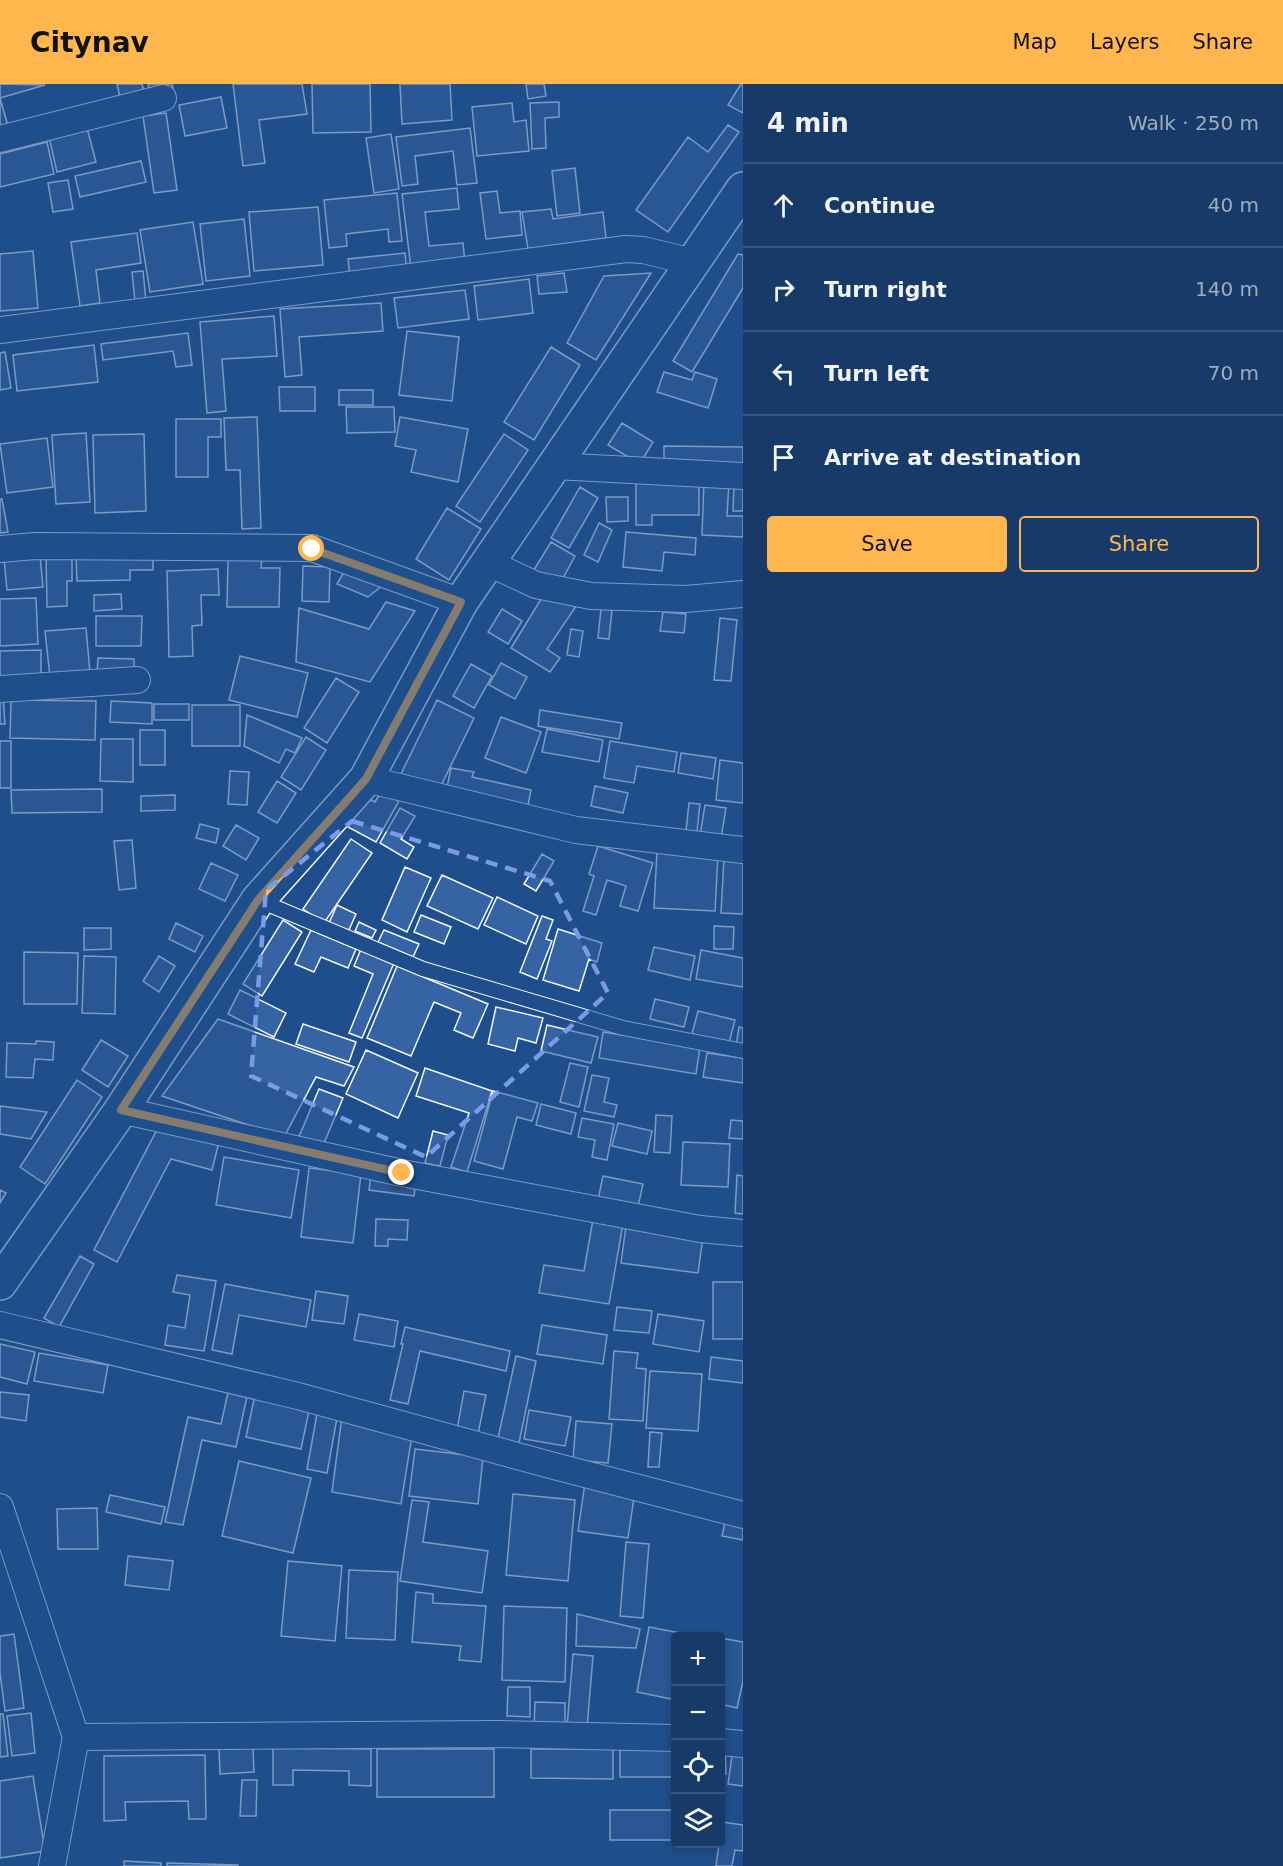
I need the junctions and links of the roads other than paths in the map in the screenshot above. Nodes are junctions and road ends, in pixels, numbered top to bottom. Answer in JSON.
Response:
{"nodes":[{"id":1,"x":163,"y":98,"type":"dead end"},
{"id":2,"x":0,"y":139,"type":"edge"},
{"id":3,"x":743,"y":189,"type":"edge"},
{"id":4,"x":693,"y":262,"type":"junction"},
{"id":5,"x":0,"y":330,"type":"edge"},
{"id":6,"x":555,"y":466,"type":"junction"},
{"id":7,"x":743,"y":476,"type":"edge"},
{"id":8,"x":0,"y":549,"type":"edge"},
{"id":9,"x":489,"y":562,"type":"junction"},
{"id":10,"x":743,"y":594,"type":"edge"},
{"id":11,"x":461,"y":602,"type":"junction"},
{"id":12,"x":137,"y":680,"type":"dead end"},
{"id":13,"x":0,"y":689,"type":"edge"},
{"id":14,"x":366,"y":779,"type":"junction"},
{"id":15,"x":743,"y":850,"type":"edge"},
{"id":16,"x":258,"y":900,"type":"junction"},
{"id":17,"x":743,"y":1051,"type":"edge"},
{"id":18,"x":121,"y":1110,"type":"junction"},
{"id":19,"x":743,"y":1233,"type":"edge"},
{"id":20,"x":0,"y":1282,"type":"edge"},
{"id":21,"x":0,"y":1325,"type":"edge"},
{"id":22,"x":0,"y":1507,"type":"edge"},
{"id":23,"x":743,"y":1515,"type":"edge"},
{"id":24,"x":75,"y":1737,"type":"junction"},
{"id":25,"x":671,"y":1738,"type":"edge"},
{"id":26,"x":725,"y":1742,"type":"edge"},
{"id":27,"x":743,"y":1744,"type":"edge"},
{"id":28,"x":52,"y":1866,"type":"edge"}],
"edges":[{"from":1,"to":2,"type":"street"},
{"from":3,"to":4,"type":"street"},
{"from":4,"to":5,"type":"street"},
{"from":4,"to":6,"type":"street"},
{"from":6,"to":7,"type":"street"},
{"from":6,"to":9,"type":"street"},
{"from":8,"to":11,"type":"street"},
{"from":9,"to":10,"type":"street"},
{"from":9,"to":11,"type":"street"},
{"from":11,"to":14,"type":"street"},
{"from":12,"to":13,"type":"street"},
{"from":14,"to":15,"type":"street"},
{"from":14,"to":16,"type":"street"},
{"from":16,"to":17,"type":"lane"},
{"from":16,"to":18,"type":"street"},
{"from":18,"to":19,"type":"street"},
{"from":18,"to":20,"type":"street"},
{"from":21,"to":23,"type":"street"},
{"from":22,"to":24,"type":"street"},
{"from":24,"to":25,"type":"street"},
{"from":24,"to":28,"type":"street"},
{"from":26,"to":27,"type":"street"}]}
